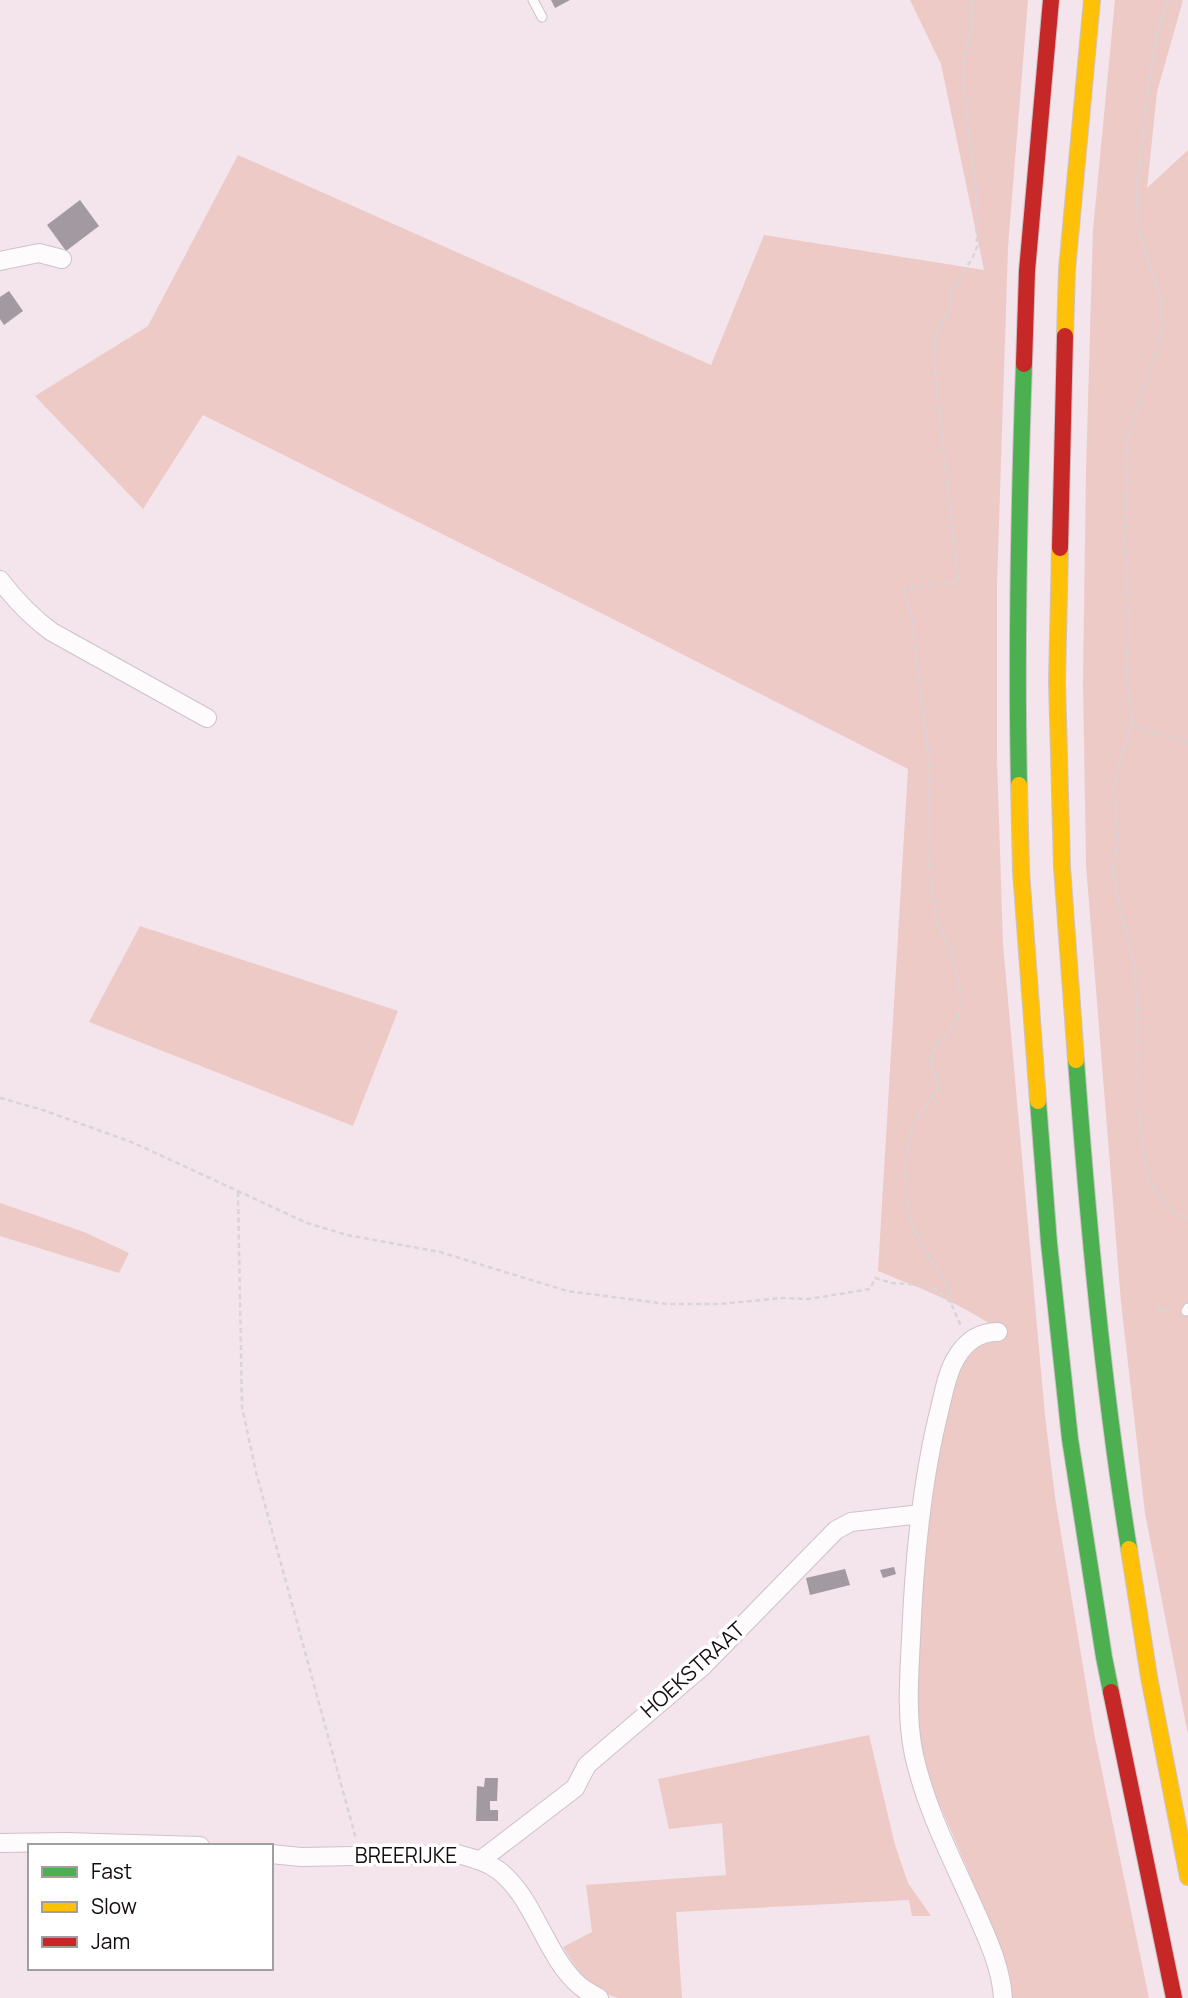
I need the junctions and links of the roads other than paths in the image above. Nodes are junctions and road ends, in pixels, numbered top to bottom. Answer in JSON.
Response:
{"nodes":[{"id":1,"x":533,"y":0,"type":"edge"},
{"id":2,"x":1051,"y":0,"type":"edge"},
{"id":3,"x":1093,"y":0,"type":"edge"},
{"id":4,"x":542,"y":17,"type":"dead end"},
{"id":5,"x":62,"y":259,"type":"dead end"},
{"id":6,"x":0,"y":261,"type":"edge"},
{"id":7,"x":0,"y":580,"type":"edge"},
{"id":8,"x":207,"y":718,"type":"dead end"},
{"id":9,"x":998,"y":1332,"type":"dead end"},
{"id":10,"x":921,"y":1514,"type":"junction"},
{"id":11,"x":0,"y":1843,"type":"edge"},
{"id":12,"x":133,"y":1844,"type":"edge"},
{"id":13,"x":273,"y":1854,"type":"edge"},
{"id":14,"x":481,"y":1860,"type":"junction"},
{"id":15,"x":1188,"y":1877,"type":"edge"},
{"id":16,"x":599,"y":1998,"type":"edge"},
{"id":17,"x":1003,"y":1998,"type":"edge"},
{"id":18,"x":1174,"y":1998,"type":"edge"}],
"edges":[{"from":1,"to":4,"type":"lane"},
{"from":2,"to":18,"type":"highway"},
{"from":3,"to":15,"type":"highway"},
{"from":5,"to":6,"type":"street"},
{"from":7,"to":8,"type":"street"},
{"from":9,"to":10,"type":"street"},
{"from":10,"to":14,"type":"street","name":"HOEKSTRAAT"},
{"from":10,"to":17,"type":"street"},
{"from":11,"to":12,"type":"street"},
{"from":13,"to":14,"type":"street","name":"BREERIJKE"},
{"from":14,"to":16,"type":"street","name":"BREERIJKE"}]}
